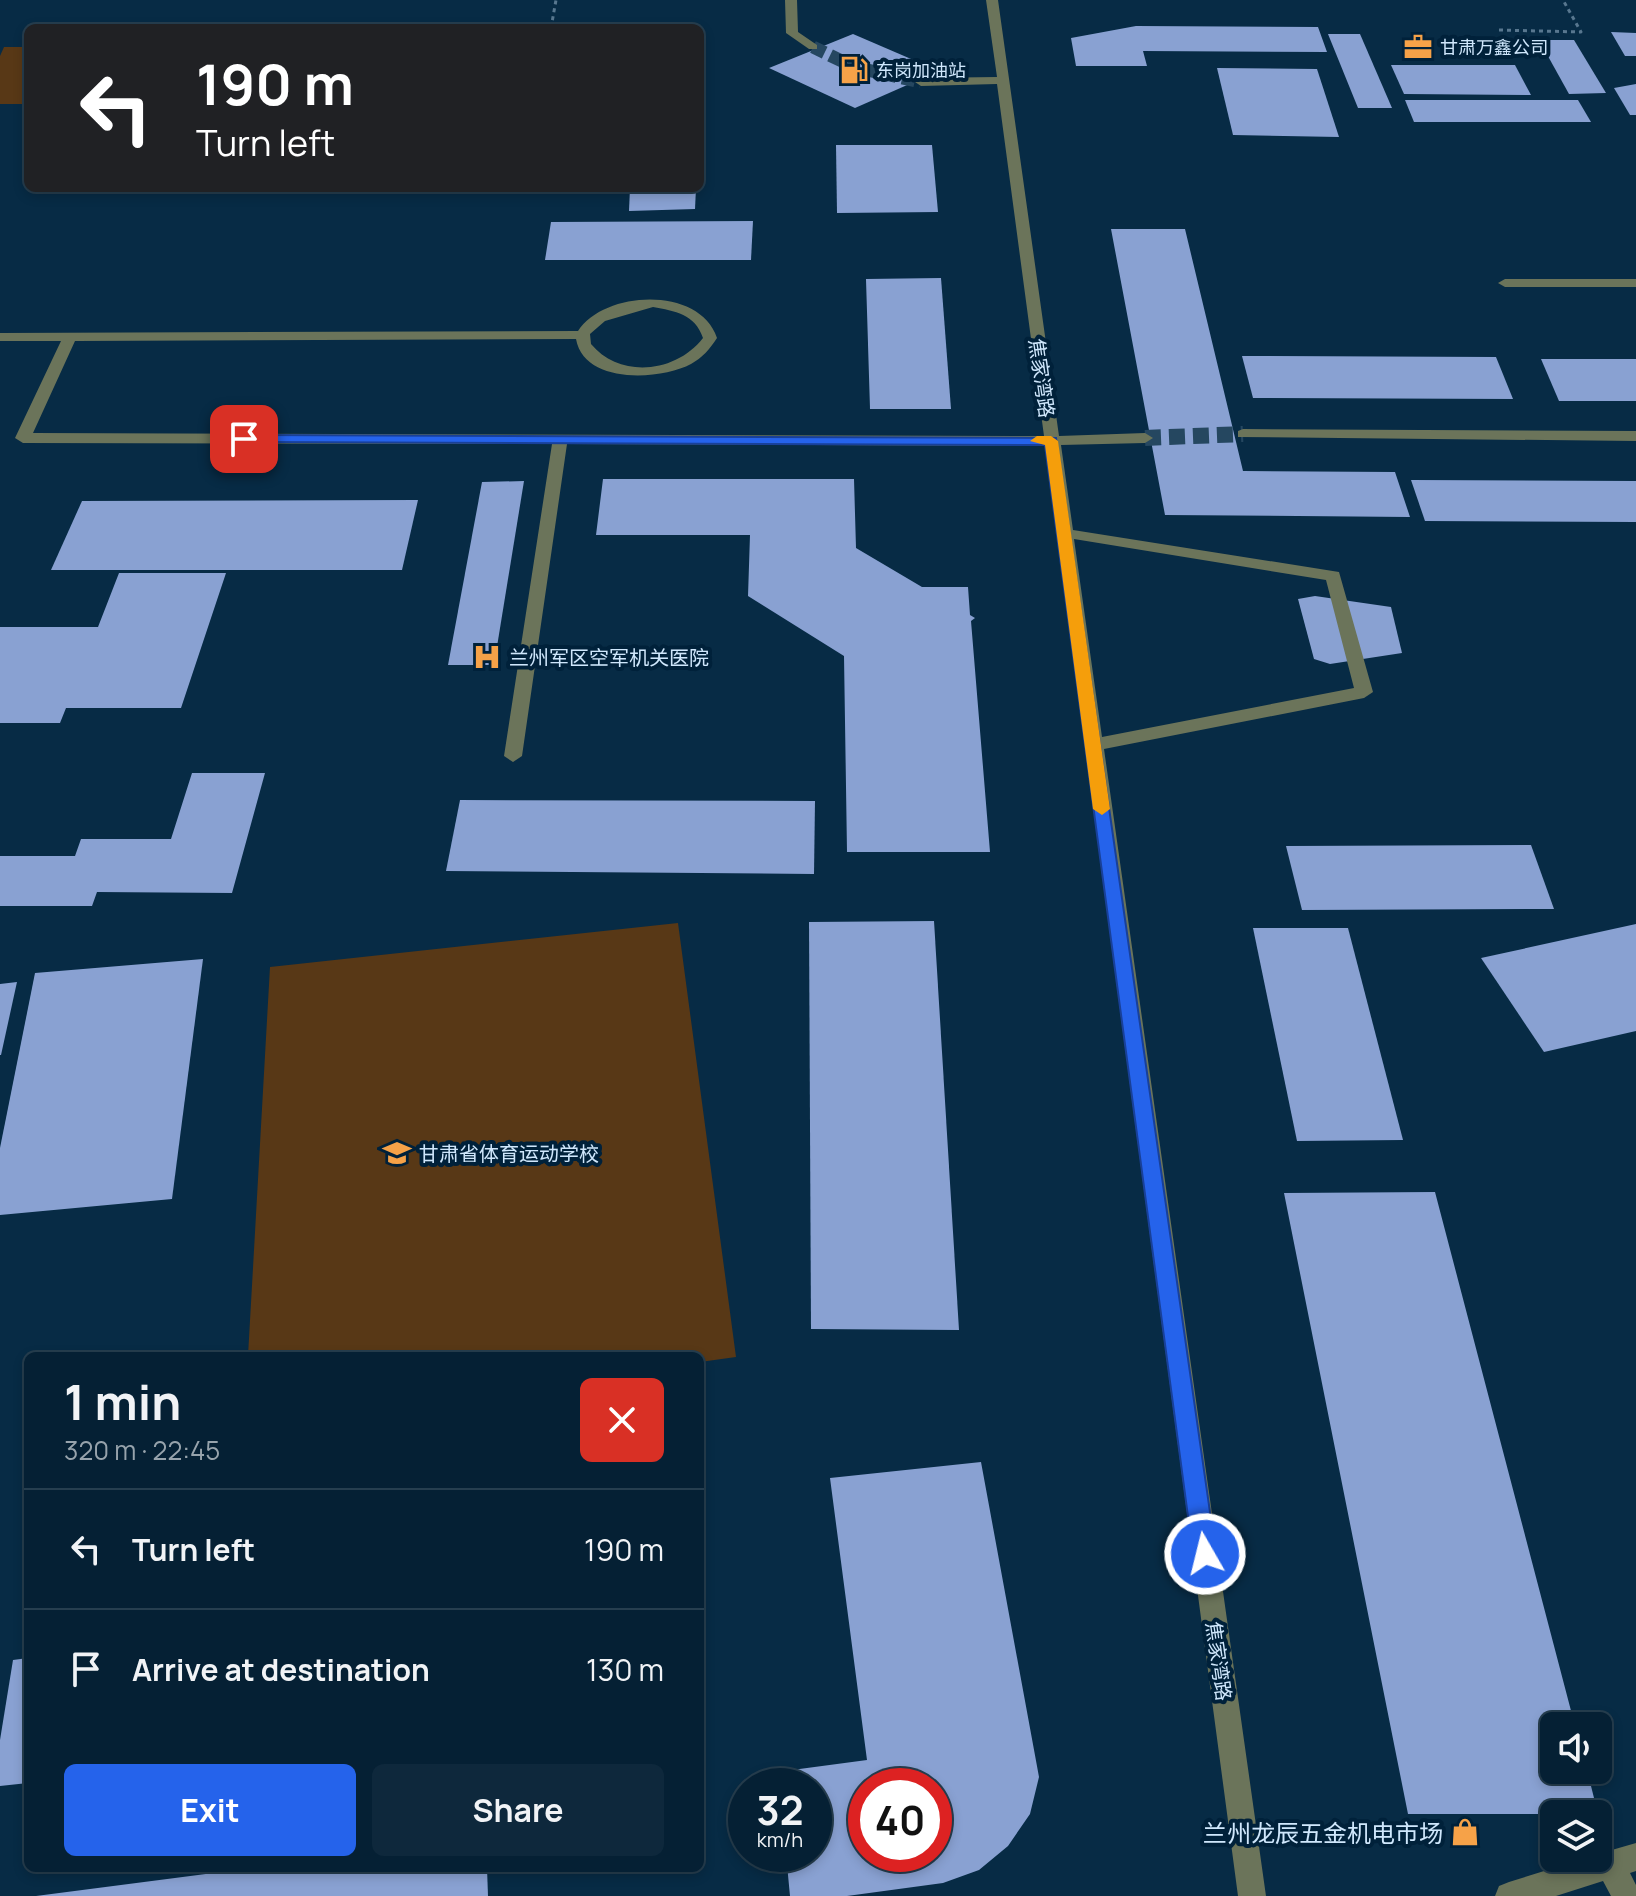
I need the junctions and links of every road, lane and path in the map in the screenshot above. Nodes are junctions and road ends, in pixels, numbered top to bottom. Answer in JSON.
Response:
{"nodes":[{"id":1,"x":556,"y":0,"type":"edge"},
{"id":2,"x":791,"y":0,"type":"edge"},
{"id":3,"x":992,"y":0,"type":"edge"},
{"id":4,"x":1563,"y":0,"type":"edge"},
{"id":5,"x":552,"y":24,"type":"edge"},
{"id":6,"x":1499,"y":30,"type":"dead end"},
{"id":7,"x":813,"y":47,"type":"tunnel mouth"},
{"id":8,"x":1001,"y":80,"type":"junction"},
{"id":9,"x":921,"y":82,"type":"tunnel mouth"},
{"id":10,"x":1505,"y":283,"type":"dead end"},
{"id":11,"x":1636,"y":283,"type":"edge"},
{"id":12,"x":584,"y":335,"type":"junction"},
{"id":13,"x":0,"y":337,"type":"edge"},
{"id":14,"x":70,"y":337,"type":"junction"},
{"id":15,"x":1243,"y":434,"type":"tunnel mouth"},
{"id":16,"x":1636,"y":436,"type":"edge"},
{"id":17,"x":1145,"y":438,"type":"tunnel mouth"},
{"id":18,"x":560,"y":440,"type":"junction"},
{"id":19,"x":1051,"y":441,"type":"junction"},
{"id":20,"x":1064,"y":533,"type":"junction"},
{"id":21,"x":1093,"y":745,"type":"junction"},
{"id":22,"x":513,"y":756,"type":"dead end"},
{"id":23,"x":1623,"y":1861,"type":"edge"},
{"id":24,"x":1252,"y":1896,"type":"edge"},
{"id":25,"x":1509,"y":1896,"type":"edge"},
{"id":26,"x":1626,"y":1896,"type":"edge"}],
"edges":[{"from":1,"to":5,"type":"path"},
{"from":2,"to":7,"type":"street"},
{"from":3,"to":8,"type":"street","name":"焦家湾路"},
{"from":4,"to":6,"type":"path"},
{"from":8,"to":9,"type":"street"},
{"from":8,"to":19,"type":"street","name":"焦家湾路"},
{"from":10,"to":11,"type":"street"},
{"from":12,"to":12,"type":"street"},
{"from":12,"to":14,"type":"street"},
{"from":13,"to":14,"type":"street"},
{"from":14,"to":18,"type":"street"},
{"from":15,"to":16,"type":"street"},
{"from":17,"to":19,"type":"street"},
{"from":18,"to":19,"type":"street"},
{"from":18,"to":22,"type":"street"},
{"from":19,"to":20,"type":"street","name":"焦家湾路"},
{"from":20,"to":21,"type":"street","name":"焦家湾路"},
{"from":20,"to":21,"type":"street"},
{"from":21,"to":24,"type":"street","name":"焦家湾路"},
{"from":23,"to":25,"type":"street"},
{"from":23,"to":26,"type":"street"}]}
